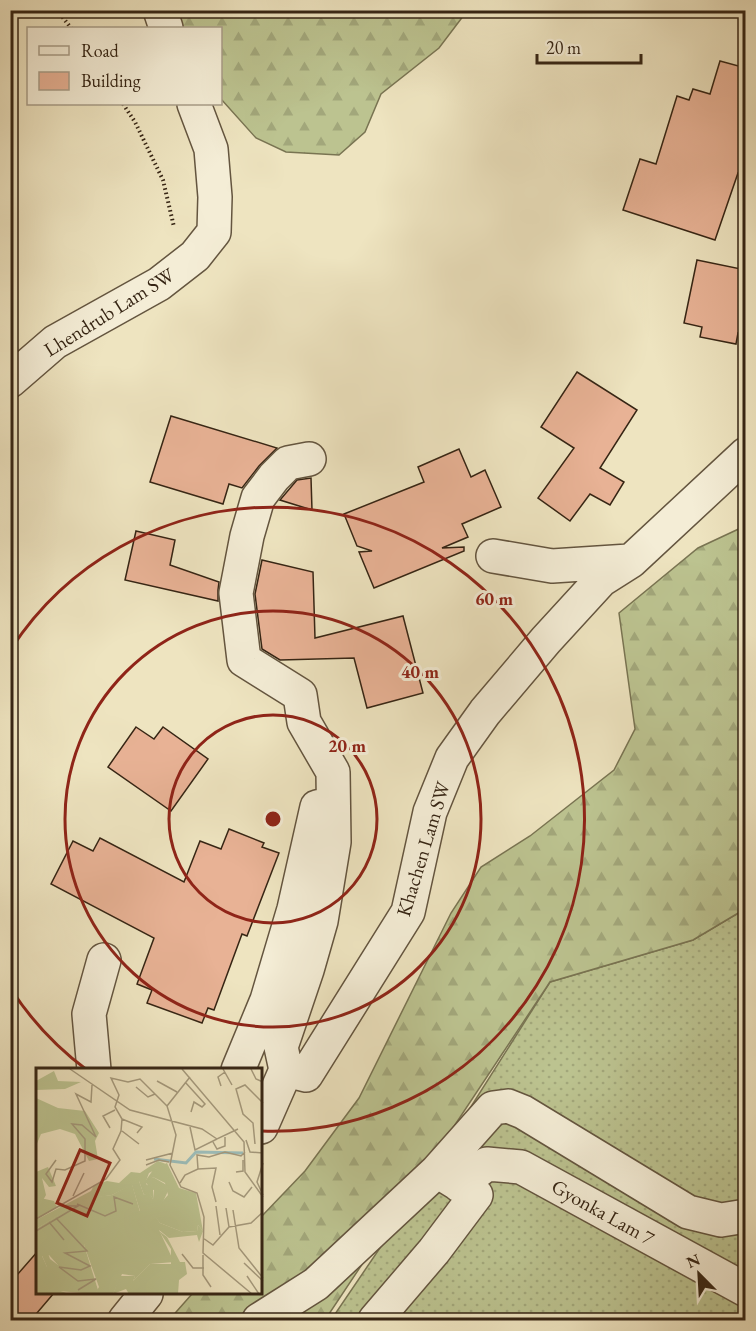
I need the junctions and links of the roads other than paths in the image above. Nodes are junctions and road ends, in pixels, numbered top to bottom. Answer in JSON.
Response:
{"nodes":[{"id":1,"x":160,"y":10,"type":"edge"},
{"id":2,"x":166,"y":27,"type":"edge"},
{"id":3,"x":194,"y":105,"type":"edge"},
{"id":4,"x":10,"y":381,"type":"edge"},
{"id":5,"x":746,"y":454,"type":"edge"},
{"id":6,"x":309,"y":459,"type":"dead end"},
{"id":7,"x":493,"y":556,"type":"dead end"},
{"id":8,"x":631,"y":561,"type":"junction"},
{"id":9,"x":333,"y":803,"type":"junction"},
{"id":10,"x":104,"y":960,"type":"dead end"},
{"id":11,"x":94,"y":1068,"type":"edge"},
{"id":12,"x":239,"y":1068,"type":"edge"},
{"id":13,"x":286,"y":1070,"type":"junction"},
{"id":14,"x":262,"y":1125,"type":"edge"},
{"id":15,"x":448,"y":1178,"type":"junction"},
{"id":16,"x":746,"y":1216,"type":"edge"},
{"id":17,"x":746,"y":1290,"type":"edge"},
{"id":18,"x":144,"y":1295,"type":"edge"},
{"id":19,"x":124,"y":1320,"type":"edge"},
{"id":20,"x":259,"y":1320,"type":"edge"},
{"id":21,"x":375,"y":1320,"type":"edge"}],
"edges":[{"from":1,"to":2,"type":"street"},
{"from":3,"to":4,"type":"street","name":"Lhendrub Lam SW"},
{"from":5,"to":8,"type":"street","name":"Khachen Lam SW"},
{"from":6,"to":9,"type":"street"},
{"from":7,"to":8,"type":"street"},
{"from":8,"to":13,"type":"street","name":"Khachen Lam SW"},
{"from":9,"to":12,"type":"street"},
{"from":9,"to":13,"type":"street"},
{"from":10,"to":11,"type":"street"},
{"from":13,"to":14,"type":"street"},
{"from":15,"to":16,"type":"street"},
{"from":15,"to":17,"type":"street","name":"Gyonka Lam 7"},
{"from":15,"to":20,"type":"street"},
{"from":15,"to":21,"type":"street"},
{"from":18,"to":19,"type":"street"}]}
